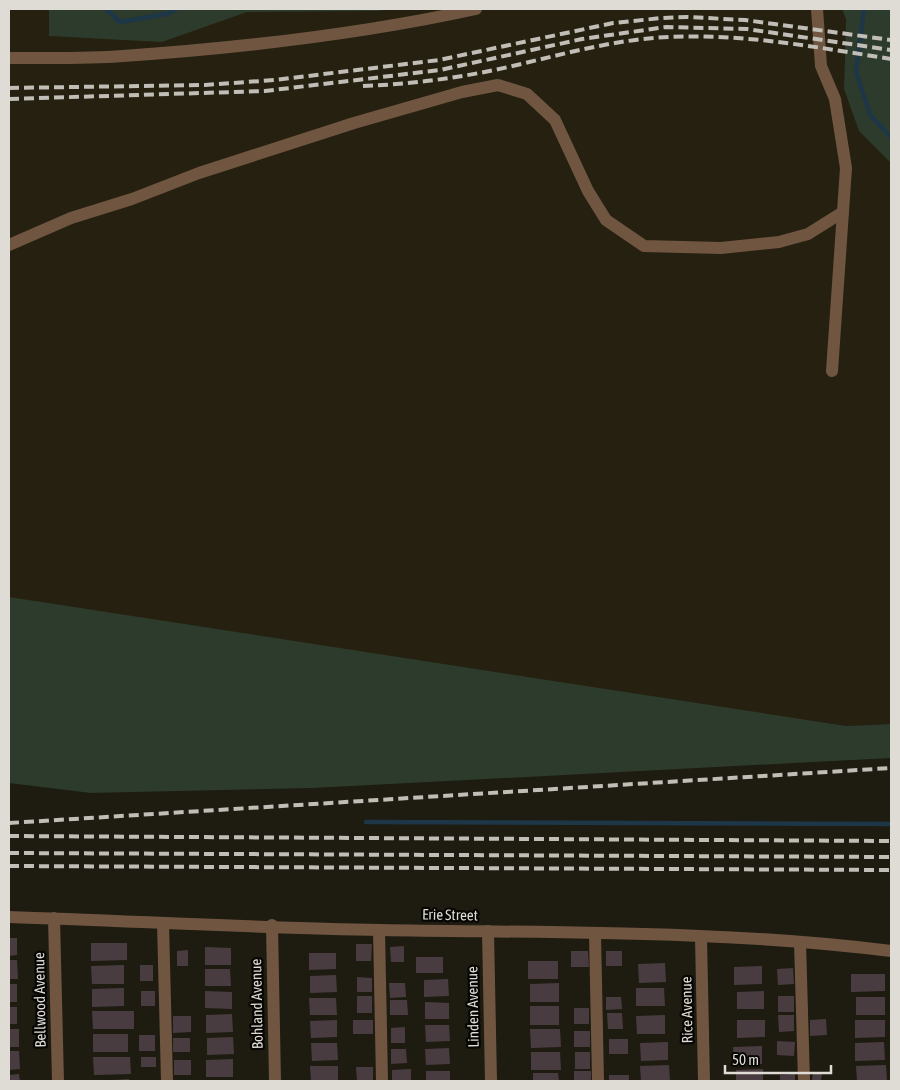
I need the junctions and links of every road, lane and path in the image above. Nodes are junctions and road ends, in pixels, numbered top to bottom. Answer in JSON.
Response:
{"nodes":[{"id":1,"x":476,"y":9,"type":"edge"},
{"id":2,"x":817,"y":9,"type":"edge"},
{"id":3,"x":9,"y":58,"type":"edge"},
{"id":4,"x":843,"y":212,"type":"junction"},
{"id":5,"x":9,"y":245,"type":"edge"},
{"id":6,"x":832,"y":371,"type":"dead end"},
{"id":7,"x":9,"y":917,"type":"edge"},
{"id":8,"x":54,"y":918,"type":"junction"},
{"id":9,"x":163,"y":924,"type":"junction"},
{"id":10,"x":272,"y":925,"type":"junction"},
{"id":11,"x":379,"y":930,"type":"junction"},
{"id":12,"x":488,"y":931,"type":"junction"},
{"id":13,"x":595,"y":934,"type":"junction"},
{"id":14,"x":701,"y":937,"type":"junction"},
{"id":15,"x":800,"y":942,"type":"junction"},
{"id":16,"x":891,"y":951,"type":"edge"},
{"id":17,"x":58,"y":1081,"type":"edge"},
{"id":18,"x":167,"y":1081,"type":"edge"},
{"id":19,"x":275,"y":1081,"type":"edge"},
{"id":20,"x":382,"y":1081,"type":"edge"},
{"id":21,"x":491,"y":1081,"type":"edge"},
{"id":22,"x":598,"y":1081,"type":"edge"},
{"id":23,"x":704,"y":1081,"type":"edge"},
{"id":24,"x":804,"y":1081,"type":"edge"}],
"edges":[{"from":1,"to":3,"type":"street"},
{"from":2,"to":4,"type":"street"},
{"from":4,"to":5,"type":"street"},
{"from":4,"to":6,"type":"street"},
{"from":7,"to":8,"type":"street","name":"Erie Street"},
{"from":8,"to":9,"type":"street","name":"Erie Street"},
{"from":8,"to":17,"type":"street","name":"Bellwood Avenue"},
{"from":9,"to":10,"type":"street","name":"Erie Street"},
{"from":9,"to":18,"type":"street"},
{"from":10,"to":11,"type":"street","name":"Erie Street"},
{"from":10,"to":19,"type":"street","name":"Bohland Avenue"},
{"from":11,"to":12,"type":"street","name":"Erie Street"},
{"from":11,"to":20,"type":"street"},
{"from":12,"to":13,"type":"street","name":"Erie Street"},
{"from":12,"to":21,"type":"street","name":"Linden Avenue"},
{"from":13,"to":14,"type":"street","name":"Erie Street"},
{"from":13,"to":22,"type":"street"},
{"from":14,"to":15,"type":"street","name":"Erie Street"},
{"from":14,"to":23,"type":"street","name":"Rice Avenue"},
{"from":15,"to":16,"type":"street","name":"Erie Street"},
{"from":15,"to":24,"type":"street"}]}
